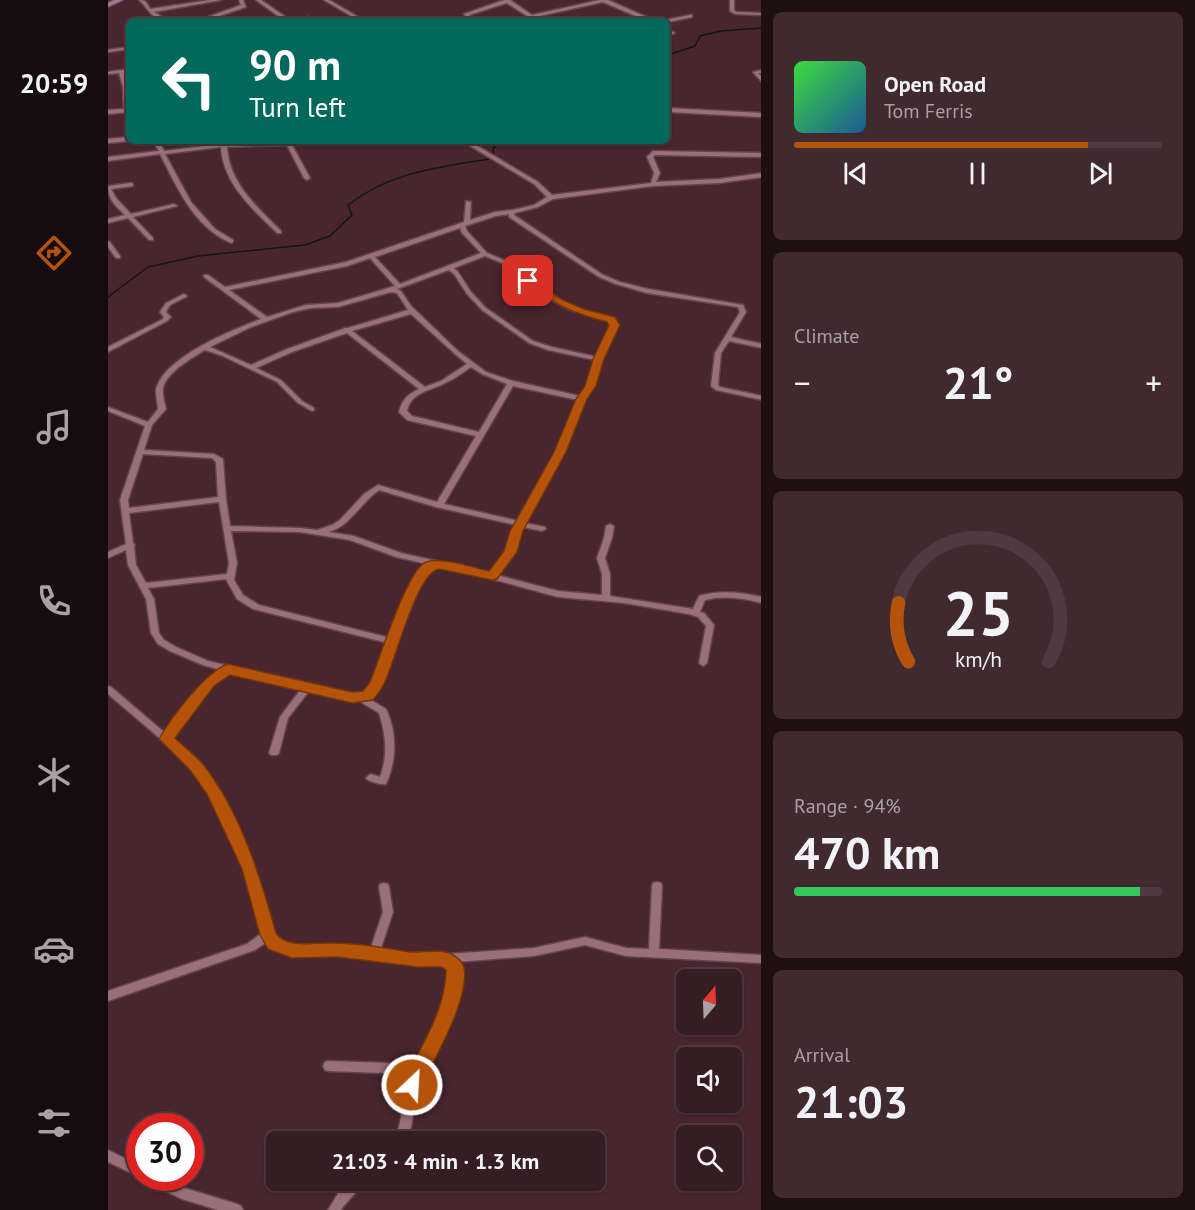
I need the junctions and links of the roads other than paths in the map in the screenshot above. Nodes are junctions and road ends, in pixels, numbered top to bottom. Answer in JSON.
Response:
{"nodes":[{"id":1,"x":120,"y":0,"type":"edge"},
{"id":2,"x":141,"y":0,"type":"edge"},
{"id":3,"x":219,"y":0,"type":"edge"},
{"id":4,"x":241,"y":0,"type":"edge"},
{"id":5,"x":258,"y":0,"type":"edge"},
{"id":6,"x":338,"y":0,"type":"edge"},
{"id":7,"x":604,"y":0,"type":"edge"},
{"id":8,"x":732,"y":0,"type":"edge"},
{"id":9,"x":328,"y":1,"type":"edge"},
{"id":10,"x":507,"y":1,"type":"edge"},
{"id":11,"x":195,"y":4,"type":"junction"},
{"id":12,"x":108,"y":5,"type":"edge"},
{"id":13,"x":149,"y":11,"type":"junction"},
{"id":14,"x":761,"y":14,"type":"edge"},
{"id":15,"x":532,"y":16,"type":"junction"},
{"id":16,"x":690,"y":16,"type":"dead end"},
{"id":17,"x":162,"y":18,"type":"edge"},
{"id":18,"x":213,"y":18,"type":"edge"},
{"id":19,"x":216,"y":18,"type":"edge"},
{"id":20,"x":285,"y":18,"type":"edge"},
{"id":21,"x":358,"y":18,"type":"edge"},
{"id":22,"x":470,"y":18,"type":"edge"},
{"id":23,"x":534,"y":18,"type":"edge"},
{"id":24,"x":645,"y":18,"type":"edge"},
{"id":25,"x":670,"y":20,"type":"edge"},
{"id":26,"x":126,"y":46,"type":"edge"},
{"id":27,"x":108,"y":51,"type":"edge"},
{"id":28,"x":126,"y":70,"type":"edge"},
{"id":29,"x":121,"y":71,"type":"junction"},
{"id":30,"x":761,"y":71,"type":"edge"},
{"id":31,"x":108,"y":73,"type":"edge"},
{"id":32,"x":761,"y":80,"type":"edge"},
{"id":33,"x":126,"y":82,"type":"edge"},
{"id":34,"x":126,"y":110,"type":"edge"},
{"id":35,"x":670,"y":110,"type":"edge"},
{"id":36,"x":108,"y":112,"type":"edge"},
{"id":37,"x":761,"y":115,"type":"edge"},
{"id":38,"x":754,"y":116,"type":"junction"},
{"id":39,"x":761,"y":123,"type":"edge"},
{"id":40,"x":126,"y":139,"type":"edge"},
{"id":41,"x":108,"y":141,"type":"edge"},
{"id":42,"x":157,"y":144,"type":"edge"},
{"id":43,"x":216,"y":144,"type":"edge"},
{"id":44,"x":223,"y":144,"type":"edge"},
{"id":45,"x":289,"y":144,"type":"edge"},
{"id":46,"x":471,"y":144,"type":"edge"},
{"id":47,"x":160,"y":152,"type":"junction"},
{"id":48,"x":761,"y":155,"type":"edge"},
{"id":49,"x":108,"y":159,"type":"edge"},
{"id":50,"x":761,"y":175,"type":"edge"},
{"id":51,"x":307,"y":178,"type":"dead end"},
{"id":52,"x":653,"y":184,"type":"junction"},
{"id":53,"x":130,"y":185,"type":"dead end"},
{"id":54,"x":550,"y":197,"type":"junction"},
{"id":55,"x":468,"y":202,"type":"dead end"},
{"id":56,"x":174,"y":206,"type":"dead end"},
{"id":57,"x":513,"y":213,"type":"junction"},
{"id":58,"x":128,"y":216,"type":"junction"},
{"id":59,"x":108,"y":221,"type":"edge"},
{"id":60,"x":465,"y":225,"type":"junction"},
{"id":61,"x":279,"y":232,"type":"dead end"},
{"id":62,"x":151,"y":239,"type":"dead end"},
{"id":63,"x":231,"y":241,"type":"dead end"},
{"id":64,"x":108,"y":243,"type":"edge"},
{"id":65,"x":485,"y":254,"type":"junction"},
{"id":66,"x":371,"y":256,"type":"junction"},
{"id":67,"x":118,"y":257,"type":"dead end"},
{"id":68,"x":449,"y":267,"type":"junction"},
{"id":69,"x":206,"y":276,"type":"dead end"},
{"id":70,"x":400,"y":287,"type":"junction"},
{"id":71,"x":223,"y":289,"type":"junction"},
{"id":72,"x":184,"y":296,"type":"dead end"},
{"id":73,"x":413,"y":311,"type":"junction"},
{"id":74,"x":267,"y":320,"type":"junction"},
{"id":75,"x":346,"y":329,"type":"junction"},
{"id":76,"x":729,"y":339,"type":"junction"},
{"id":77,"x":761,"y":346,"type":"edge"},
{"id":78,"x":204,"y":347,"type":"junction"},
{"id":79,"x":108,"y":350,"type":"edge"},
{"id":80,"x":599,"y":359,"type":"junction"},
{"id":81,"x":471,"y":364,"type":"junction"},
{"id":82,"x":250,"y":368,"type":"junction"},
{"id":83,"x":511,"y":383,"type":"junction"},
{"id":84,"x":423,"y":389,"type":"junction"},
{"id":85,"x":761,"y":398,"type":"edge"},
{"id":86,"x":582,"y":399,"type":"junction"},
{"id":87,"x":312,"y":409,"type":"dead end"},
{"id":88,"x":108,"y":410,"type":"edge"},
{"id":89,"x":149,"y":425,"type":"junction"},
{"id":90,"x":479,"y":434,"type":"junction"},
{"id":91,"x":141,"y":452,"type":"junction"},
{"id":92,"x":222,"y":499,"type":"junction"},
{"id":93,"x":439,"y":505,"type":"junction"},
{"id":94,"x":125,"y":511,"type":"junction"},
{"id":95,"x":523,"y":523,"type":"junction"},
{"id":96,"x":610,"y":526,"type":"dead end"},
{"id":97,"x":227,"y":528,"type":"junction"},
{"id":98,"x":542,"y":529,"type":"dead end"},
{"id":99,"x":314,"y":533,"type":"junction"},
{"id":100,"x":131,"y":545,"type":"junction"},
{"id":101,"x":108,"y":555,"type":"edge"},
{"id":102,"x":434,"y":565,"type":"junction"},
{"id":103,"x":231,"y":576,"type":"junction"},
{"id":104,"x":492,"y":576,"type":"junction"},
{"id":105,"x":144,"y":586,"type":"junction"},
{"id":106,"x":606,"y":598,"type":"junction"},
{"id":107,"x":761,"y":600,"type":"edge"},
{"id":108,"x":695,"y":613,"type":"junction"},
{"id":109,"x":394,"y":642,"type":"junction"},
{"id":110,"x":703,"y":663,"type":"dead end"},
{"id":111,"x":223,"y":668,"type":"junction"},
{"id":112,"x":306,"y":688,"type":"junction"},
{"id":113,"x":108,"y":690,"type":"edge"},
{"id":114,"x":361,"y":698,"type":"junction"},
{"id":115,"x":174,"y":725,"type":"junction"},
{"id":116,"x":156,"y":730,"type":"junction"},
{"id":117,"x":166,"y":739,"type":"junction"},
{"id":118,"x":274,"y":753,"type":"dead end"},
{"id":119,"x":371,"y":778,"type":"dead end"},
{"id":120,"x":384,"y":886,"type":"dead end"},
{"id":121,"x":657,"y":886,"type":"dead end"},
{"id":122,"x":268,"y":935,"type":"junction"},
{"id":123,"x":654,"y":952,"type":"junction"},
{"id":124,"x":373,"y":955,"type":"junction"},
{"id":125,"x":445,"y":959,"type":"junction"},
{"id":126,"x":761,"y":959,"type":"edge"},
{"id":127,"x":108,"y":996,"type":"edge"},
{"id":128,"x":329,"y":1065,"type":"dead end"},
{"id":129,"x":418,"y":1069,"type":"junction"},
{"id":130,"x":403,"y":1131,"type":"edge"},
{"id":131,"x":108,"y":1156,"type":"edge"},
{"id":132,"x":126,"y":1165,"type":"edge"},
{"id":133,"x":178,"y":1191,"type":"edge"},
{"id":134,"x":348,"y":1191,"type":"edge"},
{"id":135,"x":237,"y":1210,"type":"edge"},
{"id":136,"x":334,"y":1210,"type":"edge"}],
"edges":[{"from":1,"to":12,"type":"main road"},
{"from":2,"to":13,"type":"street"},
{"from":3,"to":11,"type":"street"},
{"from":4,"to":19,"type":"street"},
{"from":5,"to":20,"type":"street"},
{"from":6,"to":9,"type":"street"},
{"from":7,"to":15,"type":"street"},
{"from":7,"to":24,"type":"street"},
{"from":8,"to":14,"type":"street"},
{"from":9,"to":21,"type":"street"},
{"from":10,"to":15,"type":"street"},
{"from":10,"to":22,"type":"street"},
{"from":11,"to":13,"type":"street"},
{"from":11,"to":18,"type":"street"},
{"from":13,"to":17,"type":"street"},
{"from":15,"to":23,"type":"street"},
{"from":16,"to":25,"type":"street"},
{"from":26,"to":27,"type":"street"},
{"from":28,"to":29,"type":"street"},
{"from":29,"to":31,"type":"street"},
{"from":29,"to":33,"type":"street"},
{"from":30,"to":32,"type":"street"},
{"from":34,"to":36,"type":"street"},
{"from":35,"to":38,"type":"street"},
{"from":37,"to":38,"type":"street"},
{"from":38,"to":39,"type":"street"},
{"from":40,"to":41,"type":"street"},
{"from":42,"to":47,"type":"street"},
{"from":43,"to":47,"type":"street"},
{"from":44,"to":61,"type":"street"},
{"from":45,"to":51,"type":"street"},
{"from":46,"to":54,"type":"street"},
{"from":47,"to":49,"type":"street"},
{"from":47,"to":63,"type":"street"},
{"from":48,"to":52,"type":"street"},
{"from":50,"to":52,"type":"street"},
{"from":52,"to":54,"type":"street"},
{"from":53,"to":58,"type":"street"},
{"from":54,"to":57,"type":"street"},
{"from":55,"to":60,"type":"street"},
{"from":56,"to":58,"type":"street"},
{"from":57,"to":60,"type":"street"},
{"from":57,"to":76,"type":"street"},
{"from":58,"to":59,"type":"street"},
{"from":58,"to":62,"type":"street"},
{"from":60,"to":65,"type":"street"},
{"from":60,"to":66,"type":"street"},
{"from":64,"to":67,"type":"street"},
{"from":65,"to":68,"type":"street"},
{"from":65,"to":80,"type":"street"},
{"from":66,"to":70,"type":"street"},
{"from":66,"to":71,"type":"street"},
{"from":68,"to":70,"type":"street"},
{"from":68,"to":80,"type":"street"},
{"from":69,"to":71,"type":"street"},
{"from":70,"to":73,"type":"street"},
{"from":70,"to":74,"type":"street"},
{"from":71,"to":74,"type":"street"},
{"from":72,"to":79,"type":"street"},
{"from":73,"to":75,"type":"street"},
{"from":73,"to":81,"type":"street"},
{"from":74,"to":78,"type":"street"},
{"from":75,"to":82,"type":"street"},
{"from":75,"to":84,"type":"street"},
{"from":76,"to":77,"type":"street"},
{"from":76,"to":85,"type":"street"},
{"from":78,"to":82,"type":"street"},
{"from":78,"to":89,"type":"street"},
{"from":80,"to":86,"type":"street"},
{"from":81,"to":83,"type":"street"},
{"from":81,"to":84,"type":"street"},
{"from":82,"to":87,"type":"street"},
{"from":83,"to":86,"type":"street"},
{"from":83,"to":90,"type":"street"},
{"from":84,"to":90,"type":"street"},
{"from":86,"to":95,"type":"street"},
{"from":88,"to":89,"type":"street"},
{"from":89,"to":91,"type":"street"},
{"from":90,"to":93,"type":"street"},
{"from":91,"to":92,"type":"street"},
{"from":91,"to":94,"type":"street"},
{"from":92,"to":94,"type":"street"},
{"from":92,"to":97,"type":"street"},
{"from":93,"to":95,"type":"street"},
{"from":93,"to":99,"type":"street"},
{"from":94,"to":100,"type":"street"},
{"from":95,"to":98,"type":"street"},
{"from":95,"to":104,"type":"street"},
{"from":96,"to":106,"type":"street"},
{"from":97,"to":99,"type":"street"},
{"from":97,"to":103,"type":"street"},
{"from":99,"to":102,"type":"street"},
{"from":100,"to":101,"type":"street"},
{"from":100,"to":105,"type":"street"},
{"from":102,"to":104,"type":"street"},
{"from":102,"to":109,"type":"street"},
{"from":103,"to":105,"type":"street"},
{"from":103,"to":109,"type":"street"},
{"from":104,"to":106,"type":"street"},
{"from":105,"to":111,"type":"street"},
{"from":106,"to":108,"type":"street"},
{"from":107,"to":108,"type":"street"},
{"from":108,"to":110,"type":"street"},
{"from":109,"to":114,"type":"street"},
{"from":111,"to":112,"type":"street"},
{"from":111,"to":115,"type":"street"},
{"from":112,"to":114,"type":"street"},
{"from":112,"to":118,"type":"street"},
{"from":113,"to":116,"type":"street"},
{"from":114,"to":119,"type":"street"},
{"from":115,"to":116,"type":"street"},
{"from":115,"to":117,"type":"street"},
{"from":116,"to":117,"type":"street"},
{"from":117,"to":122,"type":"street"},
{"from":120,"to":124,"type":"street"},
{"from":121,"to":123,"type":"street"},
{"from":122,"to":124,"type":"street"},
{"from":122,"to":127,"type":"street"},
{"from":123,"to":125,"type":"street"},
{"from":123,"to":126,"type":"street"},
{"from":124,"to":125,"type":"street"},
{"from":125,"to":129,"type":"street"},
{"from":128,"to":129,"type":"street"},
{"from":129,"to":130,"type":"street"},
{"from":131,"to":132,"type":"street"},
{"from":133,"to":135,"type":"street"},
{"from":134,"to":136,"type":"street"}]}
